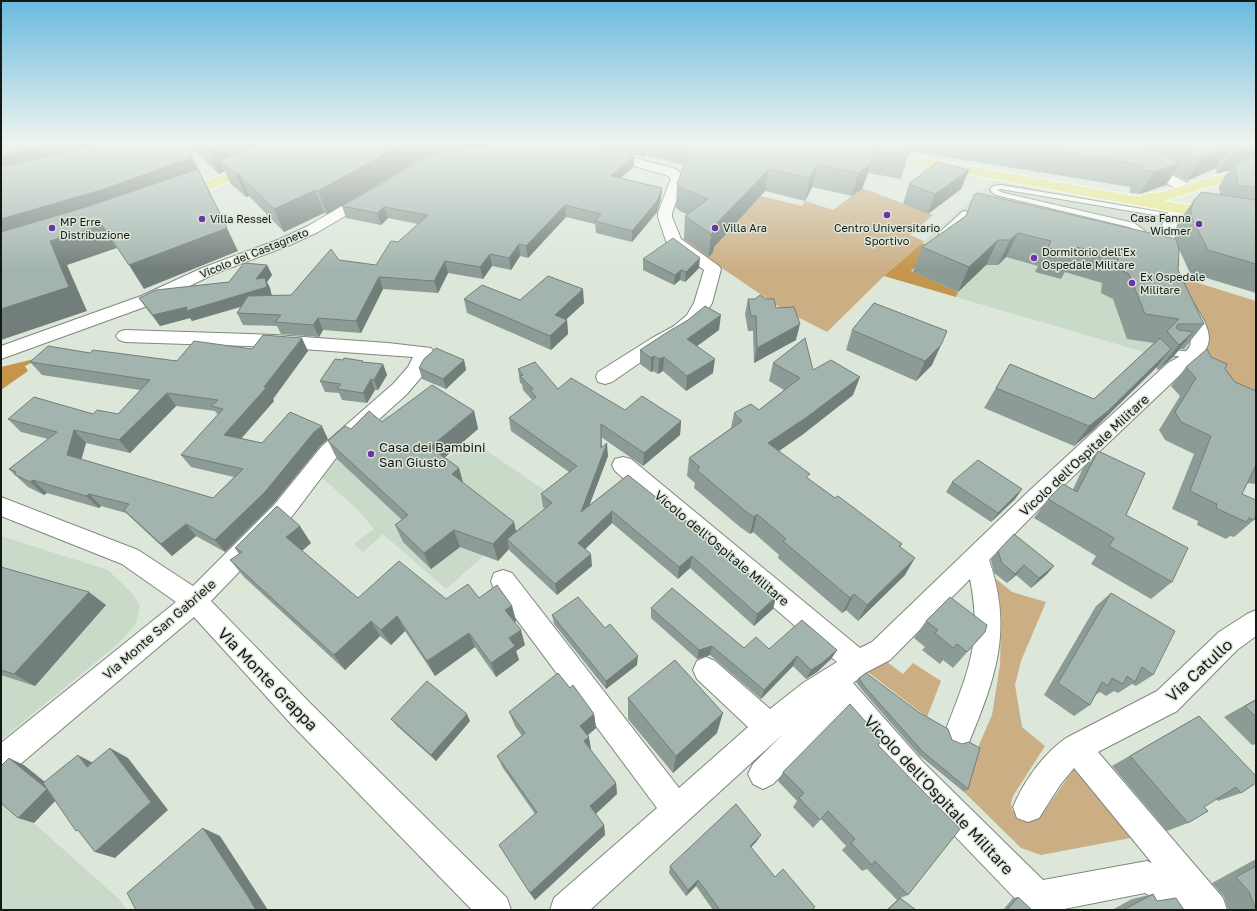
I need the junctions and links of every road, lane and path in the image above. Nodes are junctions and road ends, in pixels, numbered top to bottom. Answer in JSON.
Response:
{"nodes":[{"id":1,"x":210,"y":185,"type":"edge"},
{"id":2,"x":675,"y":185,"type":"edge"},
{"id":3,"x":1054,"y":185,"type":"edge"},
{"id":4,"x":1179,"y":185,"type":"edge"},
{"id":5,"x":1203,"y":185,"type":"edge"},
{"id":6,"x":1220,"y":185,"type":"edge"},
{"id":7,"x":1188,"y":189,"type":"junction"},
{"id":8,"x":380,"y":190,"type":"edge"},
{"id":9,"x":1085,"y":190,"type":"junction"},
{"id":10,"x":162,"y":203,"type":"edge"},
{"id":11,"x":1175,"y":212,"type":"junction"},
{"id":12,"x":1256,"y":216,"type":"edge"},
{"id":13,"x":987,"y":218,"type":"edge"},
{"id":14,"x":1256,"y":220,"type":"edge"},
{"id":15,"x":939,"y":238,"type":"edge"},
{"id":16,"x":1141,"y":246,"type":"edge"},
{"id":17,"x":125,"y":336,"type":"dead end"},
{"id":18,"x":1162,"y":352,"type":"edge"},
{"id":19,"x":1,"y":353,"type":"edge"},
{"id":20,"x":1192,"y":355,"type":"junction"},
{"id":21,"x":605,"y":376,"type":"dead end"},
{"id":22,"x":623,"y":465,"type":"dead end"},
{"id":23,"x":1,"y":506,"type":"edge"},
{"id":24,"x":976,"y":558,"type":"junction"},
{"id":25,"x":503,"y":581,"type":"dead end"},
{"id":26,"x":195,"y":602,"type":"junction"},
{"id":27,"x":1256,"y":622,"type":"edge"},
{"id":28,"x":858,"y":663,"type":"junction"},
{"id":29,"x":706,"y":670,"type":"dead end"},
{"id":30,"x":838,"y":687,"type":"junction"},
{"id":31,"x":769,"y":727,"type":"junction"},
{"id":32,"x":959,"y":732,"type":"dead end"},
{"id":33,"x":1076,"y":748,"type":"junction"},
{"id":34,"x":1,"y":762,"type":"edge"},
{"id":35,"x":763,"y":774,"type":"dead end"},
{"id":36,"x":1028,"y":807,"type":"dead end"},
{"id":37,"x":676,"y":809,"type":"junction"},
{"id":38,"x":1040,"y":904,"type":"edge"},
{"id":39,"x":495,"y":910,"type":"edge"},
{"id":40,"x":566,"y":910,"type":"edge"},
{"id":41,"x":1181,"y":910,"type":"edge"},
{"id":42,"x":1210,"y":910,"type":"edge"}],
"edges":[{"from":1,"to":10,"type":"main road"},
{"from":2,"to":21,"type":"street"},
{"from":3,"to":9,"type":"main road"},
{"from":4,"to":7,"type":"street"},
{"from":5,"to":7,"type":"main road"},
{"from":6,"to":12,"type":"main road"},
{"from":7,"to":9,"type":"main road"},
{"from":8,"to":19,"type":"street","name":"Vicolo del Castagneto"},
{"from":9,"to":11,"type":"main road"},
{"from":11,"to":14,"type":"main road"},
{"from":11,"to":16,"type":"lane"},
{"from":11,"to":20,"type":"street","name":"Vicolo dell'Ospitale Militare"},
{"from":13,"to":15,"type":"lane"},
{"from":17,"to":26,"type":"street","name":"Via Monte San Gabriele"},
{"from":18,"to":20,"type":"lane"},
{"from":20,"to":24,"type":"street","name":"Vicolo dell'Ospitale Militare"},
{"from":22,"to":28,"type":"street","name":"Vicolo dell'Ospitale Militare"},
{"from":23,"to":26,"type":"street","name":"Via Monte Grappa"},
{"from":24,"to":28,"type":"street","name":"Vicolo dell'Ospitale Militare"},
{"from":24,"to":32,"type":"street"},
{"from":25,"to":37,"type":"street"},
{"from":26,"to":34,"type":"street","name":"Via Monte San Gabriele"},
{"from":26,"to":39,"type":"street","name":"Via Monte Grappa"},
{"from":27,"to":33,"type":"street","name":"Via Catullo"},
{"from":28,"to":30,"type":"street","name":"Vicolo dell'Ospitale Militare"},
{"from":29,"to":31,"type":"street"},
{"from":30,"to":31,"type":"street","name":"Vicolo dell'Ospitale Militare"},
{"from":30,"to":35,"type":"street"},
{"from":30,"to":38,"type":"street","name":"Vicolo dell'Ospitale Militare"},
{"from":31,"to":37,"type":"street","name":"Vicolo dell'Ospitale Militare"},
{"from":33,"to":36,"type":"street","name":"Via Catullo"},
{"from":33,"to":42,"type":"street"},
{"from":37,"to":40,"type":"street","name":"Vicolo dell'Ospitale Militare"},
{"from":38,"to":41,"type":"street"}]}
